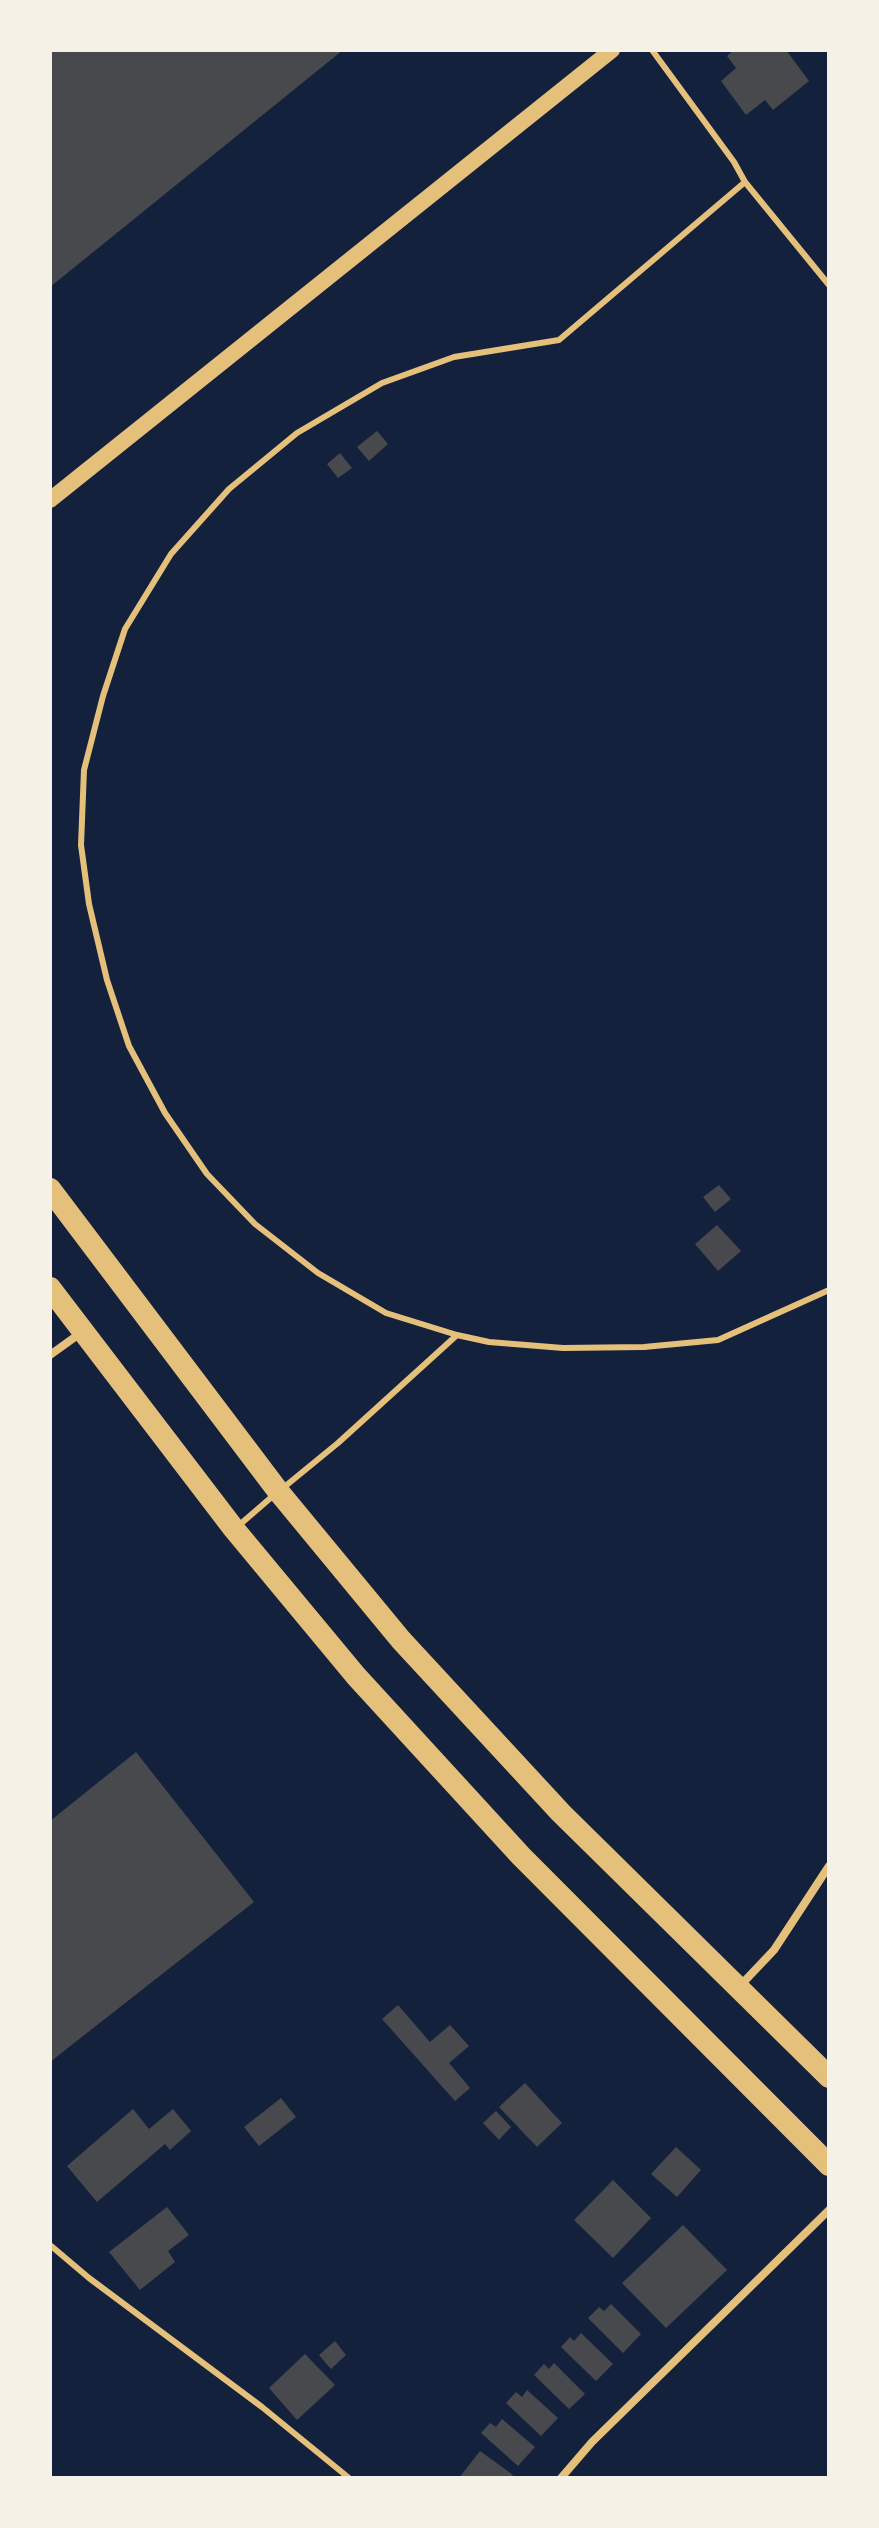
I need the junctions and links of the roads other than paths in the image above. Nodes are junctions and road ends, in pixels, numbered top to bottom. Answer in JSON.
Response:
{"nodes":[{"id":1,"x":612,"y":50,"type":"edge"},
{"id":2,"x":652,"y":50,"type":"edge"},
{"id":3,"x":745,"y":182,"type":"junction"},
{"id":4,"x":829,"y":285,"type":"edge"},
{"id":5,"x":50,"y":500,"type":"edge"},
{"id":6,"x":50,"y":1189,"type":"edge"},
{"id":7,"x":50,"y":1288,"type":"edge"},
{"id":8,"x":829,"y":1290,"type":"edge"},
{"id":9,"x":82,"y":1332,"type":"junction"},
{"id":10,"x":457,"y":1335,"type":"junction"},
{"id":11,"x":50,"y":1355,"type":"edge"},
{"id":12,"x":278,"y":1491,"type":"junction"},
{"id":13,"x":234,"y":1529,"type":"junction"},
{"id":14,"x":829,"y":1866,"type":"edge"},
{"id":15,"x":738,"y":1988,"type":"junction"},
{"id":16,"x":829,"y":2077,"type":"edge"},
{"id":17,"x":829,"y":2165,"type":"edge"},
{"id":18,"x":829,"y":2210,"type":"edge"},
{"id":19,"x":50,"y":2245,"type":"edge"},
{"id":20,"x":349,"y":2478,"type":"edge"},
{"id":21,"x":561,"y":2478,"type":"edge"}],
"edges":[{"from":1,"to":5,"type":"main road"},
{"from":2,"to":3,"type":"lane"},
{"from":3,"to":4,"type":"lane"},
{"from":3,"to":10,"type":"lane"},
{"from":6,"to":12,"type":"highway"},
{"from":7,"to":9,"type":"highway"},
{"from":8,"to":10,"type":"lane"},
{"from":9,"to":11,"type":"street"},
{"from":9,"to":13,"type":"highway"},
{"from":10,"to":12,"type":"lane"},
{"from":12,"to":13,"type":"lane"},
{"from":12,"to":15,"type":"highway"},
{"from":13,"to":17,"type":"highway"},
{"from":14,"to":15,"type":"street"},
{"from":15,"to":16,"type":"highway"},
{"from":18,"to":21,"type":"street"},
{"from":19,"to":20,"type":"lane"}]}
